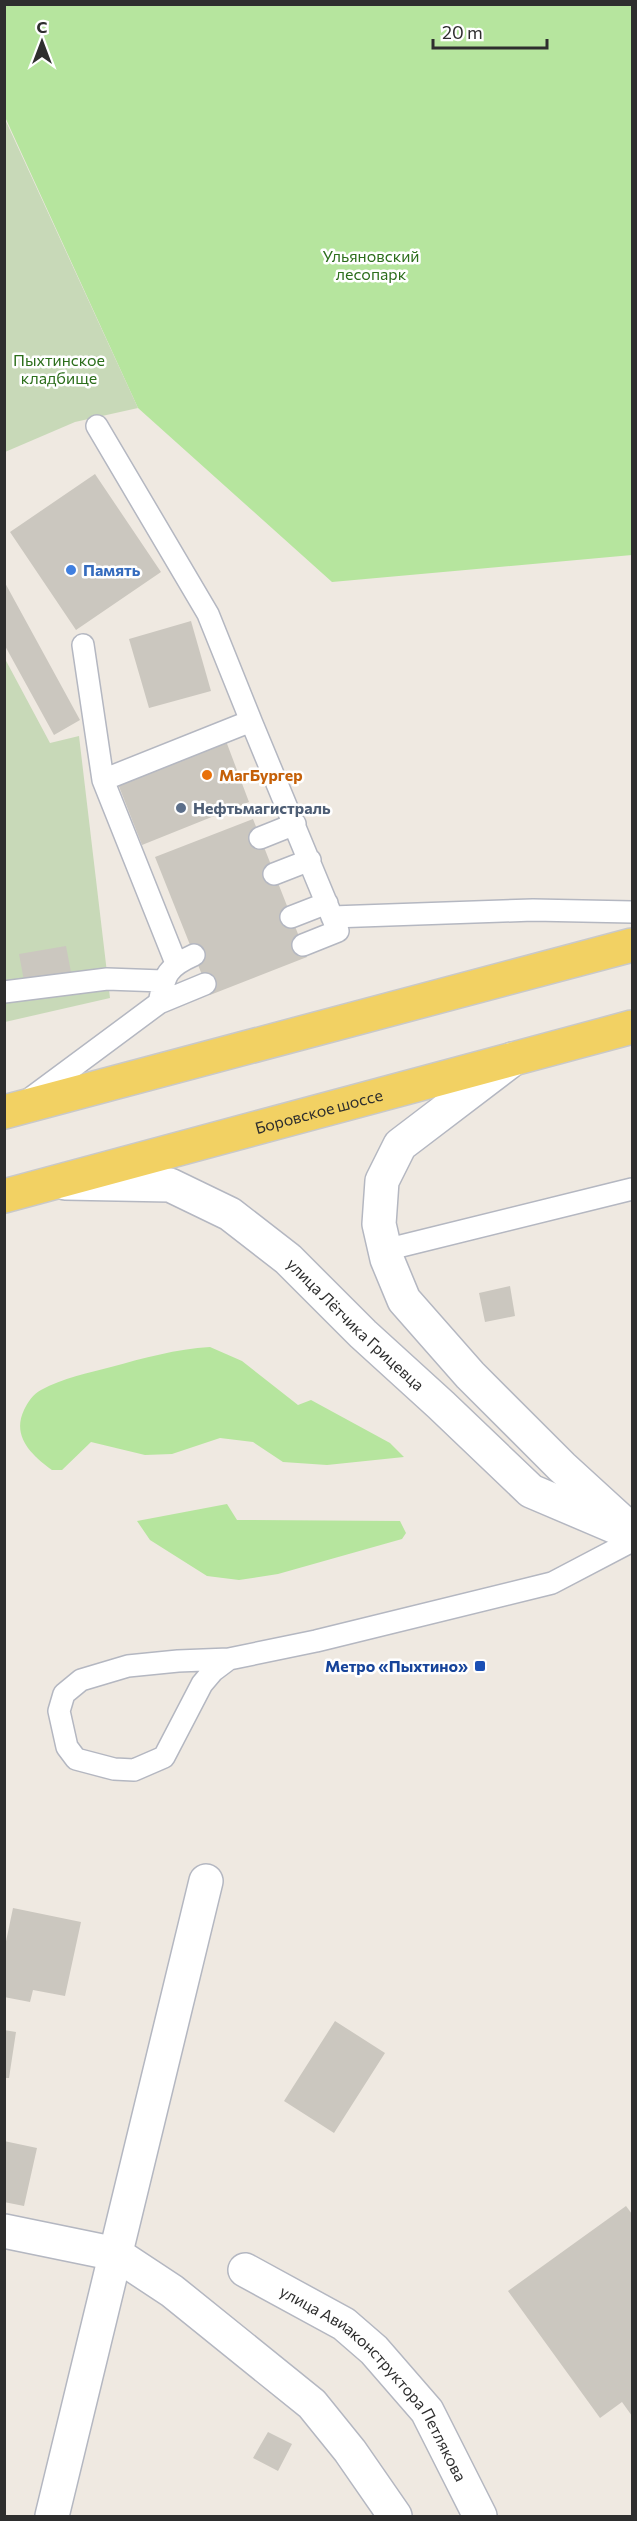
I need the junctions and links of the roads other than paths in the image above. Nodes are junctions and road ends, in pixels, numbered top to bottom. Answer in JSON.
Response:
{"nodes":[{"id":1,"x":97,"y":426,"type":"dead end"},
{"id":2,"x":83,"y":645,"type":"dead end"},
{"id":3,"x":251,"y":721,"type":"junction"},
{"id":4,"x":103,"y":780,"type":"junction"},
{"id":5,"x":295,"y":824,"type":"junction"},
{"id":6,"x":260,"y":838,"type":"dead end"},
{"id":7,"x":310,"y":860,"type":"junction"},
{"id":8,"x":274,"y":874,"type":"dead end"},
{"id":9,"x":330,"y":910,"type":"junction"},
{"id":10,"x":633,"y":912,"type":"edge"},
{"id":11,"x":291,"y":917,"type":"dead end"},
{"id":12,"x":303,"y":945,"type":"dead end"},
{"id":13,"x":633,"y":945,"type":"edge"},
{"id":14,"x":163,"y":981,"type":"junction"},
{"id":15,"x":205,"y":984,"type":"dead end"},
{"id":16,"x":4,"y":992,"type":"edge"},
{"id":17,"x":159,"y":1003,"type":"junction"},
{"id":18,"x":633,"y":1028,"type":"edge"},
{"id":19,"x":513,"y":1059,"type":"junction"},
{"id":20,"x":11,"y":1110,"type":"edge"},
{"id":21,"x":52,"y":1183,"type":"junction"},
{"id":22,"x":633,"y":1190,"type":"edge"},
{"id":23,"x":4,"y":1196,"type":"edge"},
{"id":24,"x":385,"y":1250,"type":"junction"},
{"id":25,"x":633,"y":1533,"type":"edge"},
{"id":26,"x":633,"y":1541,"type":"edge"},
{"id":27,"x":229,"y":1659,"type":"junction"},
{"id":28,"x":206,"y":1881,"type":"dead end"},
{"id":29,"x":4,"y":2231,"type":"edge"},
{"id":30,"x":116,"y":2254,"type":"junction"},
{"id":31,"x":245,"y":2270,"type":"dead end"},
{"id":32,"x":52,"y":2517,"type":"edge"},
{"id":33,"x":395,"y":2517,"type":"edge"},
{"id":34,"x":480,"y":2517,"type":"edge"}],
"edges":[{"from":1,"to":3,"type":"lane"},
{"from":2,"to":4,"type":"lane"},
{"from":3,"to":4,"type":"lane"},
{"from":3,"to":5,"type":"lane"},
{"from":4,"to":14,"type":"lane"},
{"from":5,"to":6,"type":"lane"},
{"from":5,"to":7,"type":"lane"},
{"from":7,"to":8,"type":"lane"},
{"from":7,"to":9,"type":"lane"},
{"from":9,"to":10,"type":"lane"},
{"from":9,"to":11,"type":"lane"},
{"from":9,"to":12,"type":"lane"},
{"from":13,"to":20,"type":"main road"},
{"from":14,"to":16,"type":"lane"},
{"from":14,"to":17,"type":"lane"},
{"from":15,"to":17,"type":"lane"},
{"from":17,"to":20,"type":"lane"},
{"from":18,"to":19,"type":"main road","name":"Боровское шоссе"},
{"from":19,"to":21,"type":"main road","name":"Боровское шоссе"},
{"from":19,"to":24,"type":"street","name":"улица Лётчика Грицевца"},
{"from":21,"to":23,"type":"main road","name":"Боровское шоссе"},
{"from":21,"to":25,"type":"street","name":"улица Лётчика Грицевца"},
{"from":22,"to":24,"type":"lane"},
{"from":24,"to":25,"type":"street","name":"улица Лётчика Грицевца"},
{"from":26,"to":27,"type":"lane"},
{"from":27,"to":27,"type":"lane"},
{"from":28,"to":30,"type":"street"},
{"from":29,"to":30,"type":"street"},
{"from":30,"to":32,"type":"street"},
{"from":30,"to":33,"type":"street"},
{"from":31,"to":34,"type":"street","name":"улица Авиаконструктора Петлякова"}]}
